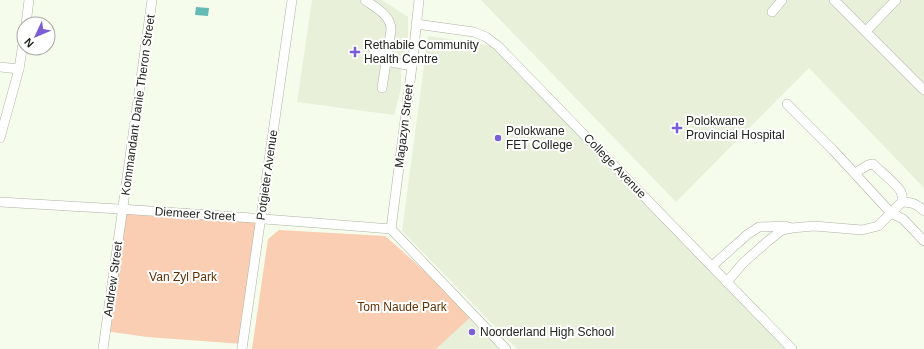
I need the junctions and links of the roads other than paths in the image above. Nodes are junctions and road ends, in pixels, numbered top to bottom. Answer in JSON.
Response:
{"nodes":[{"id":1,"x":29,"y":0,"type":"edge"},
{"id":2,"x":152,"y":0,"type":"edge"},
{"id":3,"x":292,"y":0,"type":"edge"},
{"id":4,"x":365,"y":0,"type":"edge"},
{"id":5,"x":419,"y":0,"type":"edge"},
{"id":6,"x":782,"y":0,"type":"edge"},
{"id":7,"x":834,"y":0,"type":"edge"},
{"id":8,"x":896,"y":0,"type":"edge"},
{"id":9,"x":772,"y":12,"type":"dead end"},
{"id":10,"x":27,"y":16,"type":"edge"},
{"id":11,"x":416,"y":24,"type":"junction"},
{"id":12,"x":866,"y":31,"type":"junction"},
{"id":13,"x":372,"y":48,"type":"dead end"},
{"id":14,"x":21,"y":56,"type":"edge"},
{"id":15,"x":386,"y":61,"type":"junction"},
{"id":16,"x":412,"y":66,"type":"junction"},
{"id":17,"x":0,"y":67,"type":"edge"},
{"id":18,"x":19,"y":69,"type":"junction"},
{"id":19,"x":382,"y":88,"type":"dead end"},
{"id":20,"x":924,"y":90,"type":"edge"},
{"id":21,"x":787,"y":104,"type":"dead end"},
{"id":22,"x":0,"y":138,"type":"edge"},
{"id":23,"x":855,"y":174,"type":"junction"},
{"id":24,"x":0,"y":202,"type":"edge"},
{"id":25,"x":902,"y":202,"type":"junction"},
{"id":26,"x":123,"y":209,"type":"junction"},
{"id":27,"x":924,"y":211,"type":"edge"},
{"id":28,"x":891,"y":213,"type":"junction"},
{"id":29,"x":261,"y":218,"type":"junction"},
{"id":30,"x":391,"y":228,"type":"junction"},
{"id":31,"x":792,"y":228,"type":"junction"},
{"id":32,"x":924,"y":241,"type":"edge"},
{"id":33,"x":712,"y":266,"type":"junction"},
{"id":34,"x":727,"y":282,"type":"junction"},
{"id":35,"x":103,"y":349,"type":"edge"},
{"id":36,"x":242,"y":349,"type":"edge"},
{"id":37,"x":506,"y":349,"type":"edge"},
{"id":38,"x":792,"y":349,"type":"edge"}],
"edges":[{"from":1,"to":10,"type":"street"},
{"from":2,"to":26,"type":"street","name":"Kommandant Danie Theron Street"},
{"from":3,"to":29,"type":"street","name":"Potgieter Avenue"},
{"from":4,"to":15,"type":"street"},
{"from":5,"to":11,"type":"street","name":"Magazyn Street"},
{"from":6,"to":9,"type":"street"},
{"from":7,"to":12,"type":"street"},
{"from":8,"to":12,"type":"street"},
{"from":11,"to":16,"type":"street","name":"Magazyn Street"},
{"from":11,"to":33,"type":"street","name":"College Avenue"},
{"from":12,"to":20,"type":"street"},
{"from":13,"to":15,"type":"street"},
{"from":14,"to":18,"type":"street"},
{"from":15,"to":16,"type":"street"},
{"from":15,"to":19,"type":"street"},
{"from":16,"to":30,"type":"street","name":"Magazyn Street"},
{"from":17,"to":18,"type":"street"},
{"from":18,"to":22,"type":"street"},
{"from":21,"to":23,"type":"street"},
{"from":23,"to":25,"type":"street"},
{"from":23,"to":28,"type":"street"},
{"from":24,"to":26,"type":"street","name":"Diemeer Street"},
{"from":25,"to":27,"type":"street"},
{"from":25,"to":28,"type":"street"},
{"from":26,"to":29,"type":"street","name":"Diemeer Street"},
{"from":26,"to":35,"type":"street","name":"Andrew Street"},
{"from":28,"to":31,"type":"street"},
{"from":28,"to":32,"type":"street"},
{"from":29,"to":30,"type":"street","name":"Diemeer Street"},
{"from":29,"to":36,"type":"street","name":"Potgieter Avenue"},
{"from":30,"to":37,"type":"street"},
{"from":31,"to":33,"type":"street"},
{"from":31,"to":34,"type":"street"},
{"from":33,"to":34,"type":"street","name":"College Avenue"},
{"from":34,"to":38,"type":"street","name":"College Avenue"}]}
